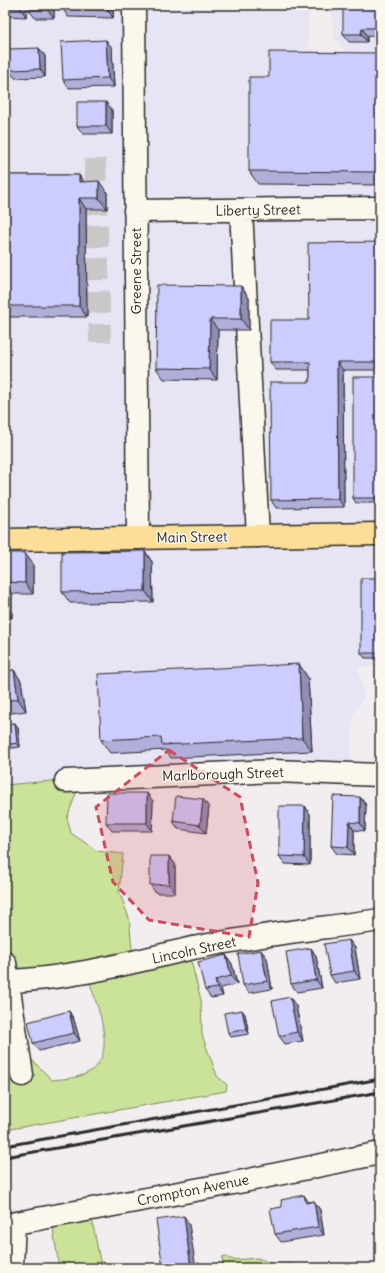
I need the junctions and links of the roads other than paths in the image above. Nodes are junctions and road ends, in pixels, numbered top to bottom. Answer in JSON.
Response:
{"nodes":[{"id":1,"x":134,"y":5,"type":"edge"},
{"id":2,"x":380,"y":208,"type":"edge"},
{"id":3,"x":241,"y":210,"type":"junction"},
{"id":4,"x":135,"y":212,"type":"junction"},
{"id":5,"x":380,"y":534,"type":"edge"},
{"id":6,"x":258,"y":536,"type":"junction"},
{"id":7,"x":138,"y":538,"type":"junction"},
{"id":8,"x":5,"y":540,"type":"edge"},
{"id":9,"x":380,"y":775,"type":"edge"},
{"id":10,"x":66,"y":780,"type":"dead end"},
{"id":11,"x":380,"y":920,"type":"edge"},
{"id":12,"x":6,"y":972,"type":"edge"},
{"id":13,"x":22,"y":1075,"type":"dead end"},
{"id":14,"x":380,"y":1153,"type":"edge"},
{"id":15,"x":10,"y":1225,"type":"edge"},
{"id":16,"x":10,"y":1268,"type":"edge"}],
"edges":[{"from":1,"to":4,"type":"street","name":"Greene Street"},
{"from":2,"to":3,"type":"street","name":"Liberty Street"},
{"from":3,"to":4,"type":"street","name":"Liberty Street"},
{"from":3,"to":6,"type":"street"},
{"from":4,"to":7,"type":"street","name":"Greene Street"},
{"from":5,"to":6,"type":"main road","name":"Main Street"},
{"from":6,"to":7,"type":"main road","name":"Main Street"},
{"from":7,"to":8,"type":"main road","name":"Main Street"},
{"from":9,"to":10,"type":"street","name":"Marlborough Street"},
{"from":11,"to":12,"type":"street","name":"Lincoln Street"},
{"from":12,"to":13,"type":"street"},
{"from":14,"to":15,"type":"street","name":"Crompton Avenue"},
{"from":15,"to":16,"type":"street"}]}
